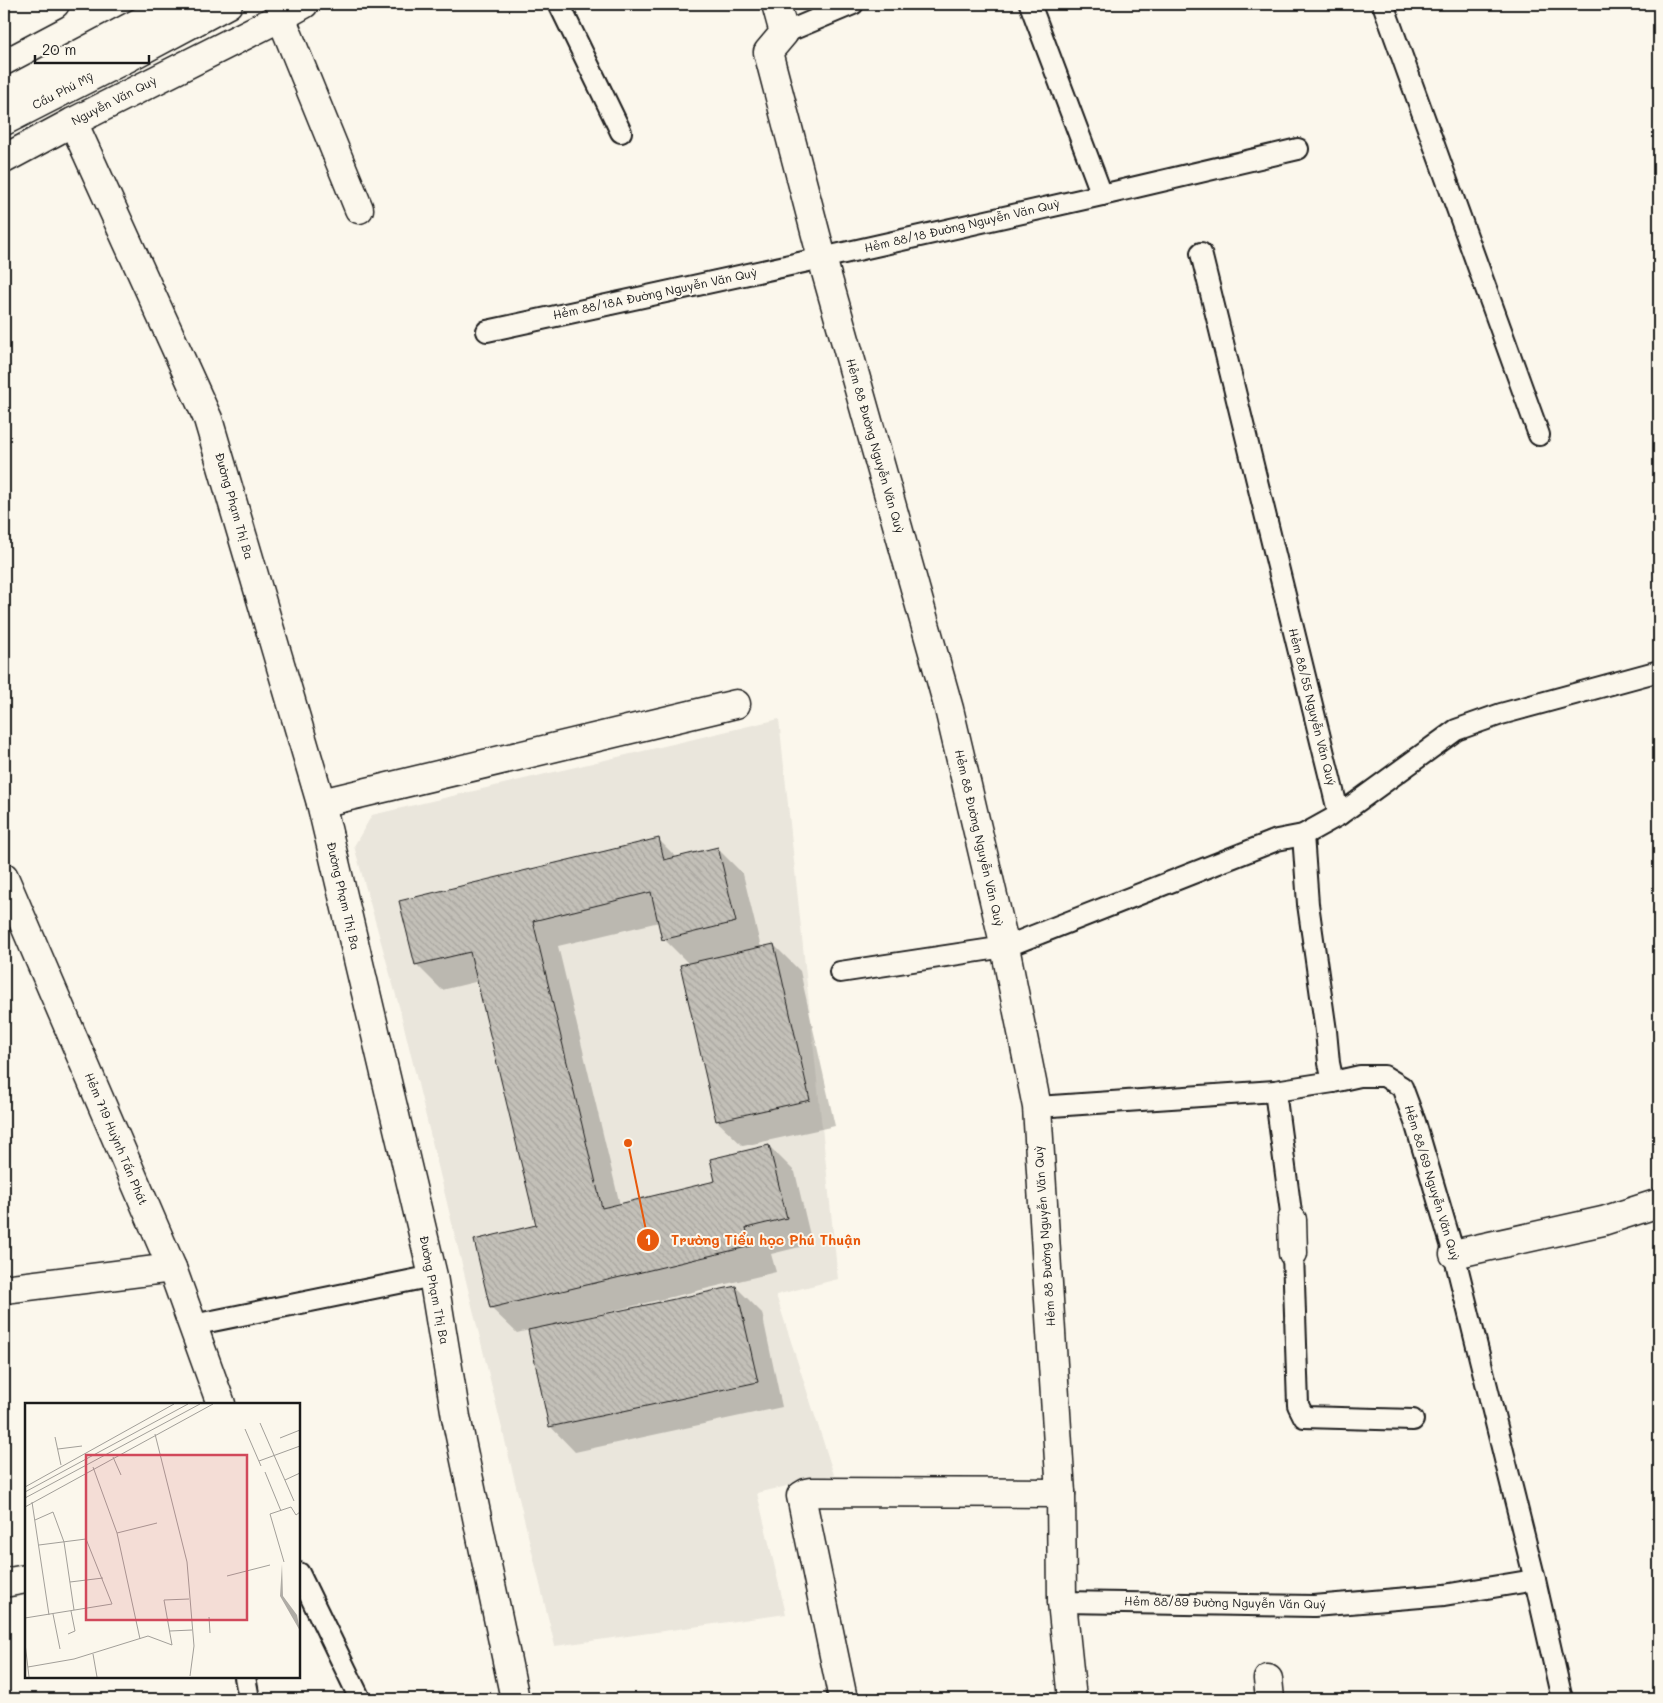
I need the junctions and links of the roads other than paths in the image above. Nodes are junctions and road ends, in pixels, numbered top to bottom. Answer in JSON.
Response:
{"nodes":[{"id":1,"x":18,"y":4,"type":"edge"},
{"id":2,"x":55,"y":4,"type":"edge"},
{"id":3,"x":174,"y":4,"type":"edge"},
{"id":4,"x":228,"y":4,"type":"edge"},
{"id":5,"x":304,"y":4,"type":"edge"},
{"id":6,"x":559,"y":4,"type":"edge"},
{"id":7,"x":776,"y":4,"type":"edge"},
{"id":8,"x":854,"y":4,"type":"edge"},
{"id":9,"x":1030,"y":4,"type":"edge"},
{"id":10,"x":1383,"y":4,"type":"edge"},
{"id":11,"x":4,"y":11,"type":"edge"},
{"id":12,"x":281,"y":17,"type":"junction"},
{"id":13,"x":4,"y":31,"type":"edge"},
{"id":14,"x":784,"y":33,"type":"junction"},
{"id":15,"x":4,"y":94,"type":"edge"},
{"id":16,"x":4,"y":121,"type":"edge"},
{"id":17,"x":73,"y":122,"type":"junction"},
{"id":18,"x":621,"y":132,"type":"dead end"},
{"id":19,"x":1298,"y":149,"type":"dead end"},
{"id":20,"x":4,"y":159,"type":"edge"},
{"id":21,"x":1102,"y":195,"type":"junction"},
{"id":22,"x":359,"y":209,"type":"dead end"},
{"id":23,"x":1201,"y":253,"type":"dead end"},
{"id":24,"x":822,"y":258,"type":"junction"},
{"id":25,"x":487,"y":331,"type":"dead end"},
{"id":26,"x":1539,"y":435,"type":"dead end"},
{"id":27,"x":1659,"y":671,"type":"edge"},
{"id":28,"x":736,"y":704,"type":"dead end"},
{"id":29,"x":321,"y":803,"type":"junction"},
{"id":30,"x":1339,"y":815,"type":"junction"},
{"id":31,"x":1303,"y":835,"type":"junction"},
{"id":32,"x":4,"y":876,"type":"edge"},
{"id":33,"x":1005,"y":947,"type":"junction"},
{"id":34,"x":840,"y":972,"type":"dead end"},
{"id":35,"x":1333,"y":1082,"type":"junction"},
{"id":36,"x":1275,"y":1091,"type":"junction"},
{"id":37,"x":1037,"y":1107,"type":"junction"},
{"id":38,"x":1659,"y":1203,"type":"edge"},
{"id":39,"x":1292,"y":1220,"type":"joint"},
{"id":40,"x":1293,"y":1253,"type":"joint"},
{"id":41,"x":1454,"y":1254,"type":"junction"},
{"id":42,"x":172,"y":1268,"type":"junction"},
{"id":43,"x":434,"y":1276,"type":"junction"},
{"id":44,"x":4,"y":1289,"type":"edge"},
{"id":45,"x":193,"y":1325,"type":"junction"},
{"id":46,"x":220,"y":1403,"type":"edge"},
{"id":47,"x":1413,"y":1420,"type":"dead end"},
{"id":48,"x":1061,"y":1493,"type":"junction"},
{"id":49,"x":300,"y":1575,"type":"edge"},
{"id":50,"x":25,"y":1579,"type":"edge"},
{"id":51,"x":1535,"y":1580,"type":"junction"},
{"id":52,"x":4,"y":1583,"type":"edge"},
{"id":53,"x":1062,"y":1602,"type":"junction"},
{"id":54,"x":245,"y":1678,"type":"edge"},
{"id":55,"x":249,"y":1699,"type":"edge"},
{"id":56,"x":360,"y":1699,"type":"edge"},
{"id":57,"x":514,"y":1699,"type":"edge"},
{"id":58,"x":843,"y":1699,"type":"edge"},
{"id":59,"x":1072,"y":1699,"type":"edge"},
{"id":60,"x":1562,"y":1699,"type":"edge"}],
"edges":[{"from":1,"to":11,"type":"main road"},
{"from":2,"to":13,"type":"main road"},
{"from":3,"to":15,"type":"main road","name":"Cầu Phú Mỹ"},
{"from":4,"to":16,"type":"main road","name":"Cầu Phú Mỹ"},
{"from":5,"to":12,"type":"main road","name":"Nguyễn Văn Quỳ"},
{"from":6,"to":18,"type":"lane"},
{"from":7,"to":14,"type":"main road"},
{"from":8,"to":14,"type":"lane"},
{"from":9,"to":21,"type":"lane"},
{"from":10,"to":26,"type":"lane"},
{"from":12,"to":17,"type":"main road","name":"Nguyễn Văn Quỳ"},
{"from":12,"to":22,"type":"main road"},
{"from":14,"to":24,"type":"main road","name":"Hẻm 88 Đường Nguyễn Văn Quỳ"},
{"from":17,"to":20,"type":"main road","name":"Nguyễn Văn Quỳ"},
{"from":17,"to":29,"type":"main road","name":"Đường Phạm Thị Ba"},
{"from":19,"to":21,"type":"lane","name":"Hẻm 88/18 Đường Nguyễn Văn Quỳ"},
{"from":21,"to":24,"type":"lane","name":"Hẻm 88/18 Đường Nguyễn Văn Quỳ"},
{"from":23,"to":30,"type":"lane","name":"Hẻm 88/55 Nguyễn Văn Quý"},
{"from":24,"to":25,"type":"lane","name":"Hẻm 88/18A Đường Nguyễn Văn Quỳ"},
{"from":24,"to":33,"type":"main road","name":"Hẻm 88 Đường Nguyễn Văn Quỳ"},
{"from":27,"to":30,"type":"lane"},
{"from":28,"to":29,"type":"main road"},
{"from":29,"to":43,"type":"main road","name":"Đường Phạm Thị Ba"},
{"from":30,"to":31,"type":"lane"},
{"from":31,"to":33,"type":"lane"},
{"from":31,"to":35,"type":"lane"},
{"from":32,"to":42,"type":"main road","name":"Hẻm 719 Huỳnh Tấn Phát"},
{"from":33,"to":34,"type":"lane"},
{"from":33,"to":37,"type":"main road","name":"Hẻm 88 Đường Nguyễn Văn Quỳ"},
{"from":35,"to":36,"type":"lane","name":"Hẻm 88/69 Nguyễn Văn Quỳ"},
{"from":35,"to":41,"type":"lane","name":"Hẻm 88/69 Nguyễn Văn Quỳ"},
{"from":36,"to":37,"type":"lane","name":"Hẻm 88/69 Nguyễn Văn Quỳ"},
{"from":36,"to":39,"type":"lane"},
{"from":37,"to":48,"type":"main road","name":"Hẻm 88 Đường Nguyễn Văn Quỳ"},
{"from":38,"to":41,"type":"main road"},
{"from":39,"to":40,"type":"main road"},
{"from":40,"to":47,"type":"lane"},
{"from":41,"to":51,"type":"lane","name":"Hẻm 88/69 Nguyễn Văn Quỳ"},
{"from":42,"to":44,"type":"main road"},
{"from":42,"to":45,"type":"main road","name":"Hẻm 719 Huỳnh Tấn Phát"},
{"from":43,"to":45,"type":"lane"},
{"from":43,"to":57,"type":"main road","name":"Đường Phạm Thị Ba"},
{"from":45,"to":46,"type":"main road","name":"Hẻm 719 Huỳnh Tấn Phát"},
{"from":48,"to":53,"type":"main road","name":"Hẻm 88 Đường Nguyễn Văn Quỳ"},
{"from":48,"to":58,"type":"main road"},
{"from":49,"to":56,"type":"lane"},
{"from":50,"to":52,"type":"main road"},
{"from":51,"to":53,"type":"lane","name":"Hẻm 88/89 Đường Nguyễn Văn Quý"},
{"from":51,"to":60,"type":"lane","name":"Hẻm 88/69 Nguyễn Văn Quỳ"},
{"from":53,"to":59,"type":"main road","name":"Hẻm 88 Đường Nguyễn Văn Quỳ"},
{"from":54,"to":55,"type":"lane"}]}
